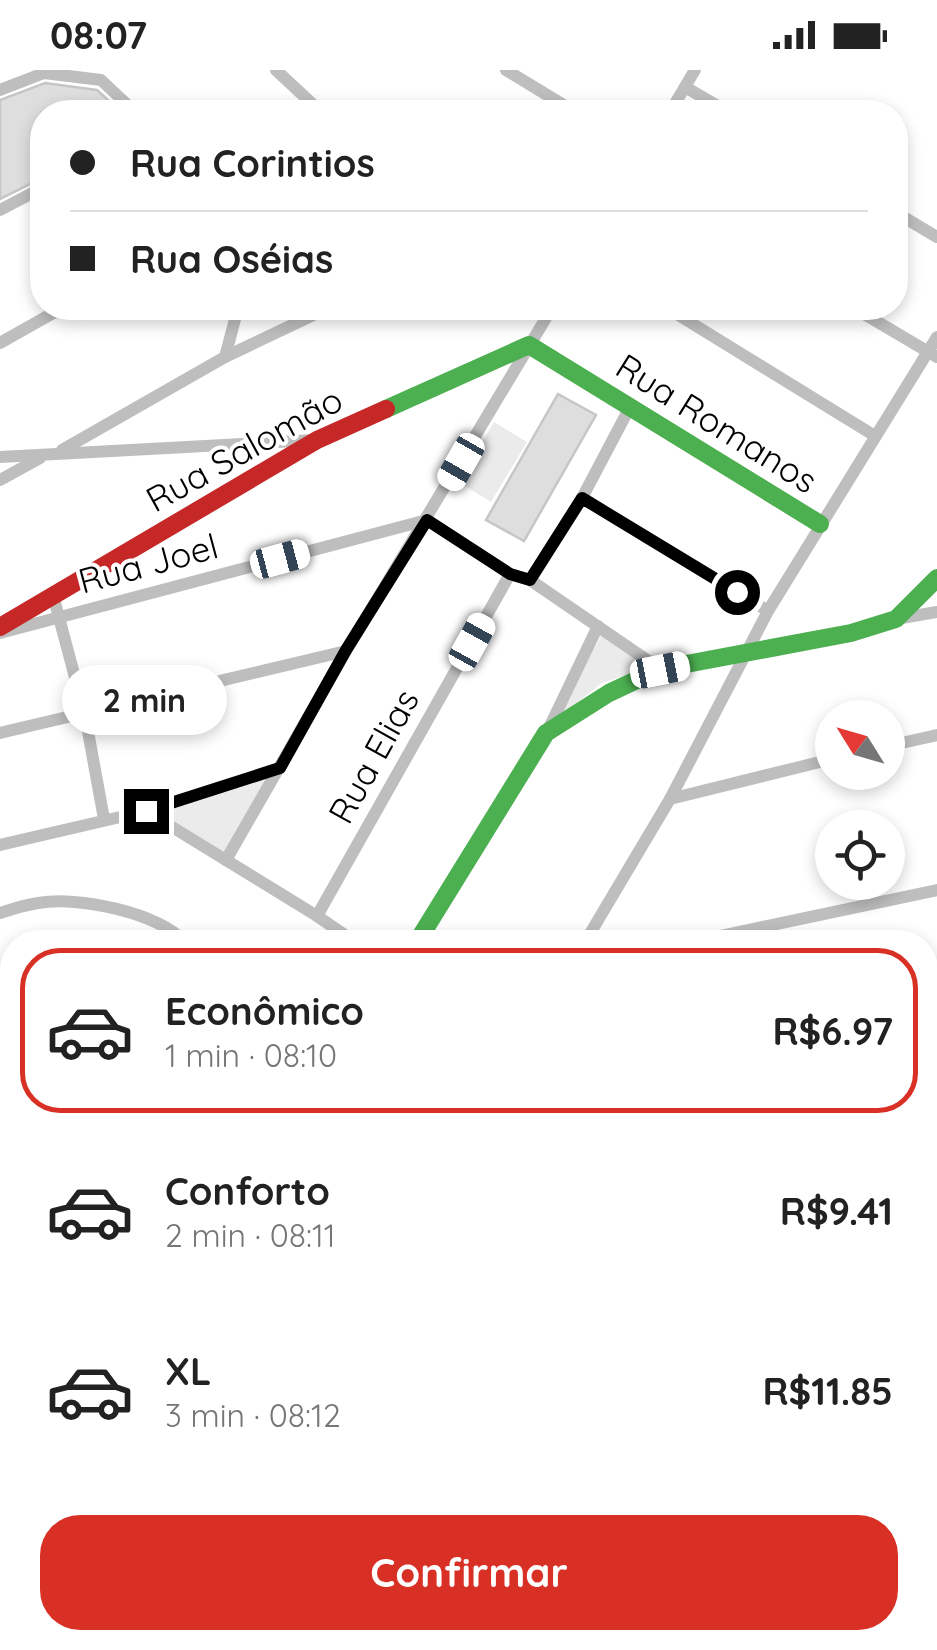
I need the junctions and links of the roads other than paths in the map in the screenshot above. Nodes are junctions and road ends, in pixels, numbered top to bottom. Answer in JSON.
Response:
{"nodes":[{"id":1,"x":276,"y":70,"type":"edge"},
{"id":2,"x":506,"y":70,"type":"edge"},
{"id":3,"x":695,"y":70,"type":"edge"},
{"id":4,"x":685,"y":87,"type":"junction"},
{"id":5,"x":0,"y":90,"type":"edge"},
{"id":6,"x":308,"y":98,"type":"joint"},
{"id":7,"x":122,"y":100,"type":"edge"},
{"id":8,"x":312,"y":100,"type":"edge"},
{"id":9,"x":555,"y":100,"type":"edge"},
{"id":10,"x":677,"y":100,"type":"edge"},
{"id":11,"x":707,"y":100,"type":"edge"},
{"id":12,"x":30,"y":194,"type":"edge"},
{"id":13,"x":0,"y":210,"type":"edge"},
{"id":14,"x":908,"y":220,"type":"edge"},
{"id":15,"x":937,"y":237,"type":"edge"},
{"id":16,"x":41,"y":320,"type":"edge"},
{"id":17,"x":235,"y":320,"type":"edge"},
{"id":18,"x":303,"y":320,"type":"edge"},
{"id":19,"x":545,"y":320,"type":"edge"},
{"id":20,"x":686,"y":320,"type":"edge"},
{"id":21,"x":874,"y":320,"type":"edge"},
{"id":22,"x":937,"y":337,"type":"edge"},
{"id":23,"x":0,"y":343,"type":"edge"},
{"id":24,"x":529,"y":345,"type":"junction"},
{"id":25,"x":932,"y":355,"type":"edge"},
{"id":26,"x":225,"y":357,"type":"junction"},
{"id":27,"x":630,"y":407,"type":"junction"},
{"id":28,"x":875,"y":436,"type":"junction"},
{"id":29,"x":317,"y":440,"type":"junction"},
{"id":30,"x":49,"y":455,"type":"junction"},
{"id":31,"x":0,"y":457,"type":"edge"},
{"id":32,"x":0,"y":480,"type":"edge"},
{"id":33,"x":582,"y":498,"type":"junction"},
{"id":34,"x":427,"y":520,"type":"junction"},
{"id":35,"x":820,"y":524,"type":"junction"},
{"id":36,"x":510,"y":574,"type":"junction"},
{"id":37,"x":937,"y":578,"type":"edge"},
{"id":38,"x":530,"y":580,"type":"junction"},
{"id":39,"x":53,"y":595,"type":"junction"},
{"id":40,"x":768,"y":611,"type":"junction"},
{"id":41,"x":937,"y":612,"type":"edge"},
{"id":42,"x":61,"y":617,"type":"junction"},
{"id":43,"x":896,"y":620,"type":"junction"},
{"id":44,"x":598,"y":626,"type":"junction"},
{"id":45,"x":0,"y":630,"type":"edge"},
{"id":46,"x":346,"y":650,"type":"junction"},
{"id":47,"x":744,"y":654,"type":"junction"},
{"id":48,"x":660,"y":670,"type":"junction"},
{"id":49,"x":85,"y":715,"type":"junction"},
{"id":50,"x":0,"y":733,"type":"edge"},
{"id":51,"x":546,"y":733,"type":"junction"},
{"id":52,"x":937,"y":735,"type":"edge"},
{"id":53,"x":905,"y":742,"type":"edge"},
{"id":54,"x":815,"y":763,"type":"edge"},
{"id":55,"x":280,"y":768,"type":"junction"},
{"id":56,"x":670,"y":799,"type":"junction"},
{"id":57,"x":146,"y":811,"type":"junction"},
{"id":58,"x":104,"y":819,"type":"junction"},
{"id":59,"x":0,"y":845,"type":"edge"},
{"id":60,"x":226,"y":860,"type":"junction"},
{"id":61,"x":937,"y":890,"type":"edge"},
{"id":62,"x":0,"y":913,"type":"edge"},
{"id":63,"x":317,"y":916,"type":"junction"},
{"id":64,"x":169,"y":930,"type":"edge"},
{"id":65,"x":337,"y":930,"type":"edge"},
{"id":66,"x":424,"y":930,"type":"edge"},
{"id":67,"x":592,"y":930,"type":"edge"},
{"id":68,"x":749,"y":930,"type":"edge"}],
"edges":[{"from":1,"to":6,"type":"street"},
{"from":2,"to":9,"type":"street"},
{"from":3,"to":4,"type":"street"},
{"from":4,"to":10,"type":"street"},
{"from":4,"to":11,"type":"street"},
{"from":5,"to":7,"type":"street"},
{"from":6,"to":8,"type":"street"},
{"from":12,"to":13,"type":"street"},
{"from":14,"to":15,"type":"street"},
{"from":16,"to":23,"type":"street"},
{"from":17,"to":26,"type":"street"},
{"from":18,"to":26,"type":"street"},
{"from":19,"to":24,"type":"street"},
{"from":20,"to":28,"type":"street"},
{"from":21,"to":25,"type":"street"},
{"from":22,"to":25,"type":"street"},
{"from":24,"to":27,"type":"street","name":"Rua Romanos"},
{"from":24,"to":29,"type":"street","name":"Rua Salomão"},
{"from":24,"to":34,"type":"street"},
{"from":25,"to":28,"type":"street"},
{"from":26,"to":30,"type":"street"},
{"from":27,"to":33,"type":"street"},
{"from":27,"to":35,"type":"street","name":"Rua Romanos"},
{"from":28,"to":35,"type":"street"},
{"from":29,"to":30,"type":"street"},
{"from":29,"to":39,"type":"street","name":"Rua Salomão"},
{"from":30,"to":31,"type":"street"},
{"from":30,"to":32,"type":"street"},
{"from":33,"to":38,"type":"street"},
{"from":33,"to":40,"type":"street"},
{"from":34,"to":36,"type":"street"},
{"from":34,"to":42,"type":"street","name":"Rua Joel"},
{"from":34,"to":46,"type":"street"},
{"from":35,"to":40,"type":"street"},
{"from":36,"to":38,"type":"street"},
{"from":36,"to":63,"type":"street","name":"Rua Elias"},
{"from":37,"to":43,"type":"street"},
{"from":38,"to":44,"type":"street"},
{"from":39,"to":42,"type":"street"},
{"from":39,"to":45,"type":"street","name":"Rua Salomão"},
{"from":40,"to":47,"type":"street"},
{"from":41,"to":43,"type":"street"},
{"from":42,"to":45,"type":"street","name":"Rua Joel"},
{"from":42,"to":49,"type":"street"},
{"from":43,"to":47,"type":"street"},
{"from":44,"to":48,"type":"street"},
{"from":44,"to":51,"type":"street"},
{"from":46,"to":49,"type":"street"},
{"from":46,"to":55,"type":"street"},
{"from":47,"to":48,"type":"street"},
{"from":47,"to":56,"type":"street"},
{"from":48,"to":51,"type":"street"},
{"from":49,"to":50,"type":"street"},
{"from":49,"to":58,"type":"street"},
{"from":51,"to":66,"type":"street"},
{"from":52,"to":53,"type":"street"},
{"from":54,"to":56,"type":"street"},
{"from":55,"to":57,"type":"street"},
{"from":55,"to":60,"type":"street"},
{"from":56,"to":67,"type":"street"},
{"from":57,"to":58,"type":"street"},
{"from":57,"to":60,"type":"street"},
{"from":58,"to":59,"type":"street"},
{"from":60,"to":63,"type":"street"},
{"from":61,"to":68,"type":"street"},
{"from":62,"to":64,"type":"street"},
{"from":63,"to":65,"type":"street"}]}
